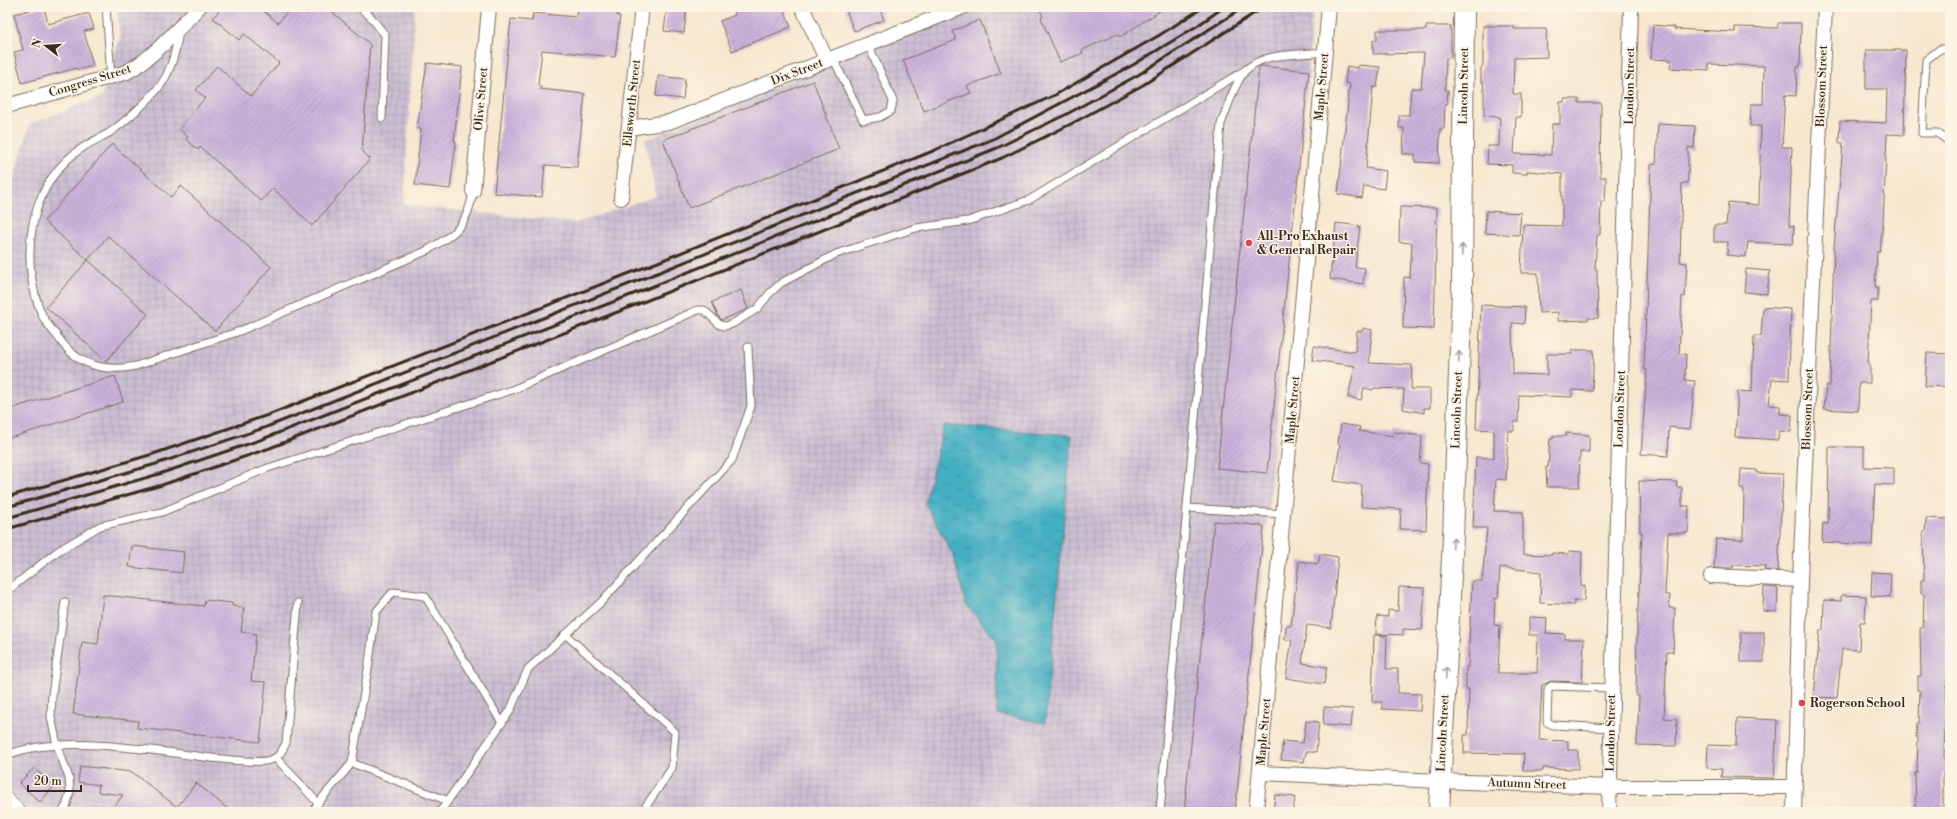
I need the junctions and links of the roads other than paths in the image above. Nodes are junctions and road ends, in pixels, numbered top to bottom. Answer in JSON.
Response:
{"nodes":[{"id":1,"x":106,"y":7,"type":"edge"},
{"id":2,"x":199,"y":7,"type":"edge"},
{"id":3,"x":359,"y":7,"type":"edge"},
{"id":4,"x":489,"y":7,"type":"edge"},
{"id":5,"x":642,"y":7,"type":"edge"},
{"id":6,"x":802,"y":7,"type":"edge"},
{"id":7,"x":963,"y":7,"type":"edge"},
{"id":8,"x":1329,"y":7,"type":"edge"},
{"id":9,"x":1464,"y":7,"type":"edge"},
{"id":10,"x":1632,"y":7,"type":"edge"},
{"id":11,"x":1825,"y":7,"type":"edge"},
{"id":12,"x":180,"y":27,"type":"junction"},
{"id":13,"x":868,"y":44,"type":"junction"},
{"id":14,"x":1950,"y":48,"type":"edge"},
{"id":15,"x":1325,"y":52,"type":"junction"},
{"id":16,"x":830,"y":60,"type":"junction"},
{"id":17,"x":1247,"y":69,"type":"junction"},
{"id":18,"x":111,"y":77,"type":"junction"},
{"id":19,"x":7,"y":106,"type":"edge"},
{"id":20,"x":382,"y":118,"type":"dead end"},
{"id":21,"x":629,"y":128,"type":"junction"},
{"id":22,"x":1950,"y":142,"type":"edge"},
{"id":23,"x":473,"y":191,"type":"joint"},
{"id":24,"x":621,"y":198,"type":"dead end"},
{"id":25,"x":748,"y":347,"type":"dead end"},
{"id":26,"x":1187,"y":508,"type":"junction"},
{"id":27,"x":1284,"y":514,"type":"junction"},
{"id":28,"x":1711,"y":576,"type":"dead end"},
{"id":29,"x":1800,"y":580,"type":"junction"},
{"id":30,"x":7,"y":591,"type":"edge"},
{"id":31,"x":65,"y":602,"type":"dead end"},
{"id":32,"x":298,"y":602,"type":"dead end"},
{"id":33,"x":565,"y":634,"type":"junction"},
{"id":34,"x":1612,"y":688,"type":"junction"},
{"id":35,"x":502,"y":723,"type":"junction"},
{"id":36,"x":1611,"y":728,"type":"junction"},
{"id":37,"x":57,"y":745,"type":"junction"},
{"id":38,"x":7,"y":755,"type":"edge"},
{"id":39,"x":276,"y":758,"type":"junction"},
{"id":40,"x":352,"y":763,"type":"junction"},
{"id":41,"x":1260,"y":773,"type":"junction"},
{"id":42,"x":1440,"y":781,"type":"junction"},
{"id":43,"x":1610,"y":787,"type":"junction"},
{"id":44,"x":1795,"y":787,"type":"junction"},
{"id":45,"x":7,"y":800,"type":"edge"},
{"id":46,"x":448,"y":801,"type":"junction"},
{"id":47,"x":318,"y":802,"type":"junction"},
{"id":48,"x":20,"y":812,"type":"edge"},
{"id":49,"x":62,"y":812,"type":"edge"},
{"id":50,"x":313,"y":812,"type":"edge"},
{"id":51,"x":440,"y":812,"type":"edge"},
{"id":52,"x":642,"y":812,"type":"edge"},
{"id":53,"x":1160,"y":812,"type":"edge"},
{"id":54,"x":1256,"y":812,"type":"edge"},
{"id":55,"x":1439,"y":812,"type":"edge"},
{"id":56,"x":1609,"y":812,"type":"edge"},
{"id":57,"x":1794,"y":812,"type":"edge"}],
"edges":[{"from":1,"to":18,"type":"lane"},
{"from":2,"to":12,"type":"street","name":"Congress Street"},
{"from":3,"to":20,"type":"lane"},
{"from":4,"to":23,"type":"street","name":"Olive Street"},
{"from":5,"to":21,"type":"street","name":"Ellsworth Street"},
{"from":6,"to":16,"type":"street"},
{"from":7,"to":13,"type":"street","name":"Dix Street"},
{"from":8,"to":15,"type":"street","name":"Maple Street"},
{"from":42,"to":9,"type":"street","name":"Lincoln Street","one_way":true},
{"from":10,"to":34,"type":"street","name":"London Street"},
{"from":11,"to":29,"type":"street","name":"Blossom Street"},
{"from":12,"to":18,"type":"street","name":"Congress Street"},
{"from":12,"to":23,"type":"lane"},
{"from":13,"to":16,"type":"street","name":"Dix Street"},
{"from":13,"to":16,"type":"lane"},
{"from":14,"to":22,"type":"lane"},
{"from":15,"to":17,"type":"lane"},
{"from":15,"to":27,"type":"street","name":"Maple Street"},
{"from":16,"to":21,"type":"street","name":"Dix Street"},
{"from":17,"to":26,"type":"lane"},
{"from":17,"to":30,"type":"lane"},
{"from":18,"to":19,"type":"street","name":"Congress Street"},
{"from":21,"to":24,"type":"street","name":"Ellsworth Street"},
{"from":25,"to":33,"type":"lane"},
{"from":26,"to":27,"type":"lane"},
{"from":26,"to":53,"type":"lane"},
{"from":27,"to":41,"type":"street","name":"Maple Street"},
{"from":28,"to":29,"type":"street"},
{"from":29,"to":44,"type":"street","name":"Blossom Street"},
{"from":31,"to":37,"type":"lane"},
{"from":32,"to":39,"type":"lane"},
{"from":33,"to":35,"type":"lane"},
{"from":33,"to":52,"type":"lane"},
{"from":34,"to":36,"type":"street","name":"London Street"},
{"from":34,"to":36,"type":"lane"},
{"from":35,"to":40,"type":"lane"},
{"from":35,"to":46,"type":"lane"},
{"from":36,"to":43,"type":"street","name":"London Street"},
{"from":37,"to":38,"type":"lane"},
{"from":37,"to":39,"type":"lane"},
{"from":37,"to":49,"type":"lane"},
{"from":39,"to":47,"type":"lane"},
{"from":40,"to":46,"type":"lane"},
{"from":40,"to":47,"type":"lane"},
{"from":41,"to":42,"type":"street","name":"Autumn Street"},
{"from":41,"to":54,"type":"street","name":"Maple Street"},
{"from":42,"to":43,"type":"street","name":"Autumn Street"},
{"from":42,"to":55,"type":"street","name":"Lincoln Street"},
{"from":43,"to":44,"type":"street","name":"Autumn Street"},
{"from":43,"to":56,"type":"street","name":"London Street"},
{"from":44,"to":57,"type":"street","name":"Blossom Street"},
{"from":45,"to":48,"type":"street"},
{"from":46,"to":51,"type":"lane"},
{"from":47,"to":50,"type":"lane"}]}
